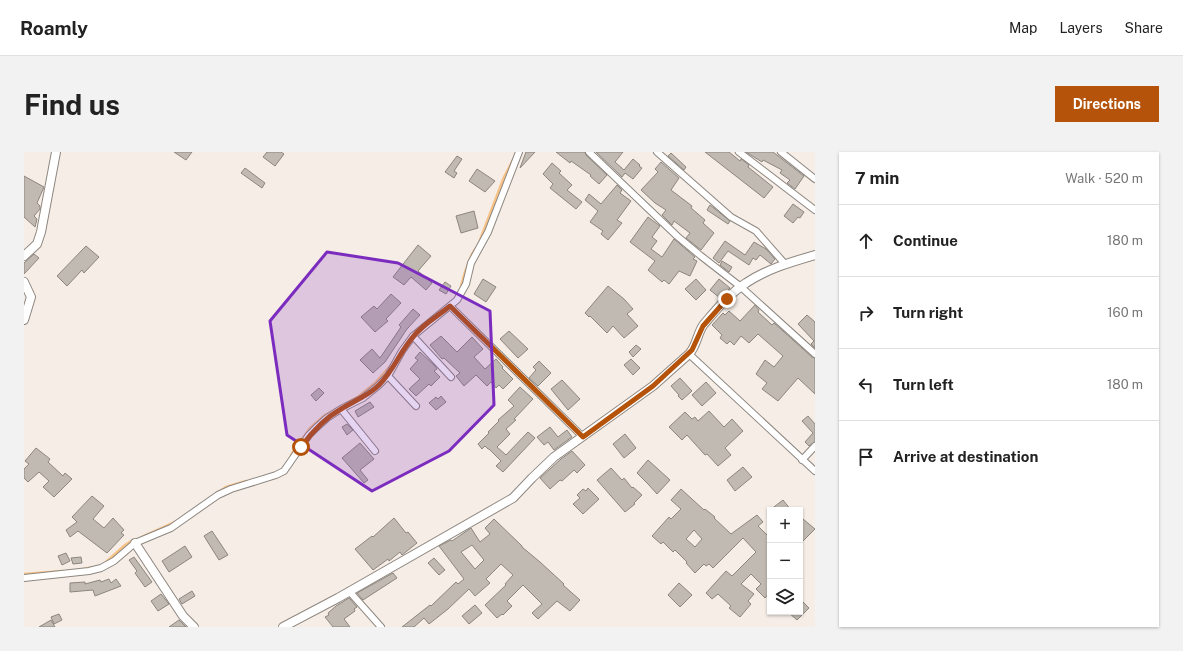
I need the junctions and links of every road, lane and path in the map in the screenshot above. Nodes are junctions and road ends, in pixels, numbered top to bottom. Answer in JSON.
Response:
{"nodes":[{"id":1,"x":56,"y":152,"type":"edge"},
{"id":2,"x":519,"y":152,"type":"edge"},
{"id":3,"x":589,"y":152,"type":"edge"},
{"id":4,"x":657,"y":152,"type":"edge"},
{"id":5,"x":739,"y":152,"type":"edge"},
{"id":6,"x":781,"y":152,"type":"edge"},
{"id":7,"x":815,"y":179,"type":"edge"},
{"id":8,"x":815,"y":210,"type":"edge"},
{"id":9,"x":24,"y":256,"type":"edge"},
{"id":10,"x":815,"y":256,"type":"edge"},
{"id":11,"x":785,"y":264,"type":"junction"},
{"id":12,"x":24,"y":282,"type":"edge"},
{"id":13,"x":741,"y":286,"type":"junction"},
{"id":14,"x":450,"y":306,"type":"junction"},
{"id":15,"x":24,"y":320,"type":"edge"},
{"id":16,"x":414,"y":336,"type":"junction"},
{"id":17,"x":689,"y":354,"type":"junction"},
{"id":18,"x":815,"y":354,"type":"edge"},
{"id":19,"x":388,"y":376,"type":"junction"},
{"id":20,"x":451,"y":377,"type":"dead end"},
{"id":21,"x":416,"y":406,"type":"dead end"},
{"id":22,"x":340,"y":409,"type":"junction"},
{"id":23,"x":583,"y":437,"type":"junction"},
{"id":24,"x":815,"y":446,"type":"edge"},
{"id":25,"x":375,"y":451,"type":"dead end"},
{"id":26,"x":802,"y":460,"type":"junction"},
{"id":27,"x":815,"y":471,"type":"edge"},
{"id":28,"x":134,"y":543,"type":"junction"},
{"id":29,"x":24,"y":578,"type":"edge"},
{"id":30,"x":349,"y":591,"type":"junction"},
{"id":31,"x":194,"y":627,"type":"edge"},
{"id":32,"x":283,"y":627,"type":"edge"},
{"id":33,"x":381,"y":627,"type":"edge"}],
"edges":[{"from":1,"to":9,"type":"street"},
{"from":2,"to":14,"type":"street"},
{"from":3,"to":13,"type":"street"},
{"from":4,"to":11,"type":"street"},
{"from":5,"to":8,"type":"street"},
{"from":6,"to":7,"type":"street"},
{"from":10,"to":11,"type":"street"},
{"from":11,"to":13,"type":"street"},
{"from":12,"to":15,"type":"street"},
{"from":13,"to":17,"type":"street"},
{"from":13,"to":18,"type":"street"},
{"from":14,"to":16,"type":"street"},
{"from":14,"to":23,"type":"street"},
{"from":16,"to":19,"type":"street"},
{"from":16,"to":20,"type":"street"},
{"from":17,"to":23,"type":"street"},
{"from":17,"to":26,"type":"street"},
{"from":19,"to":21,"type":"street"},
{"from":19,"to":22,"type":"street"},
{"from":22,"to":25,"type":"street"},
{"from":22,"to":28,"type":"street"},
{"from":23,"to":30,"type":"street"},
{"from":24,"to":26,"type":"street"},
{"from":26,"to":27,"type":"street"},
{"from":28,"to":29,"type":"street"},
{"from":28,"to":31,"type":"street"},
{"from":30,"to":32,"type":"street"},
{"from":30,"to":33,"type":"street"}]}
